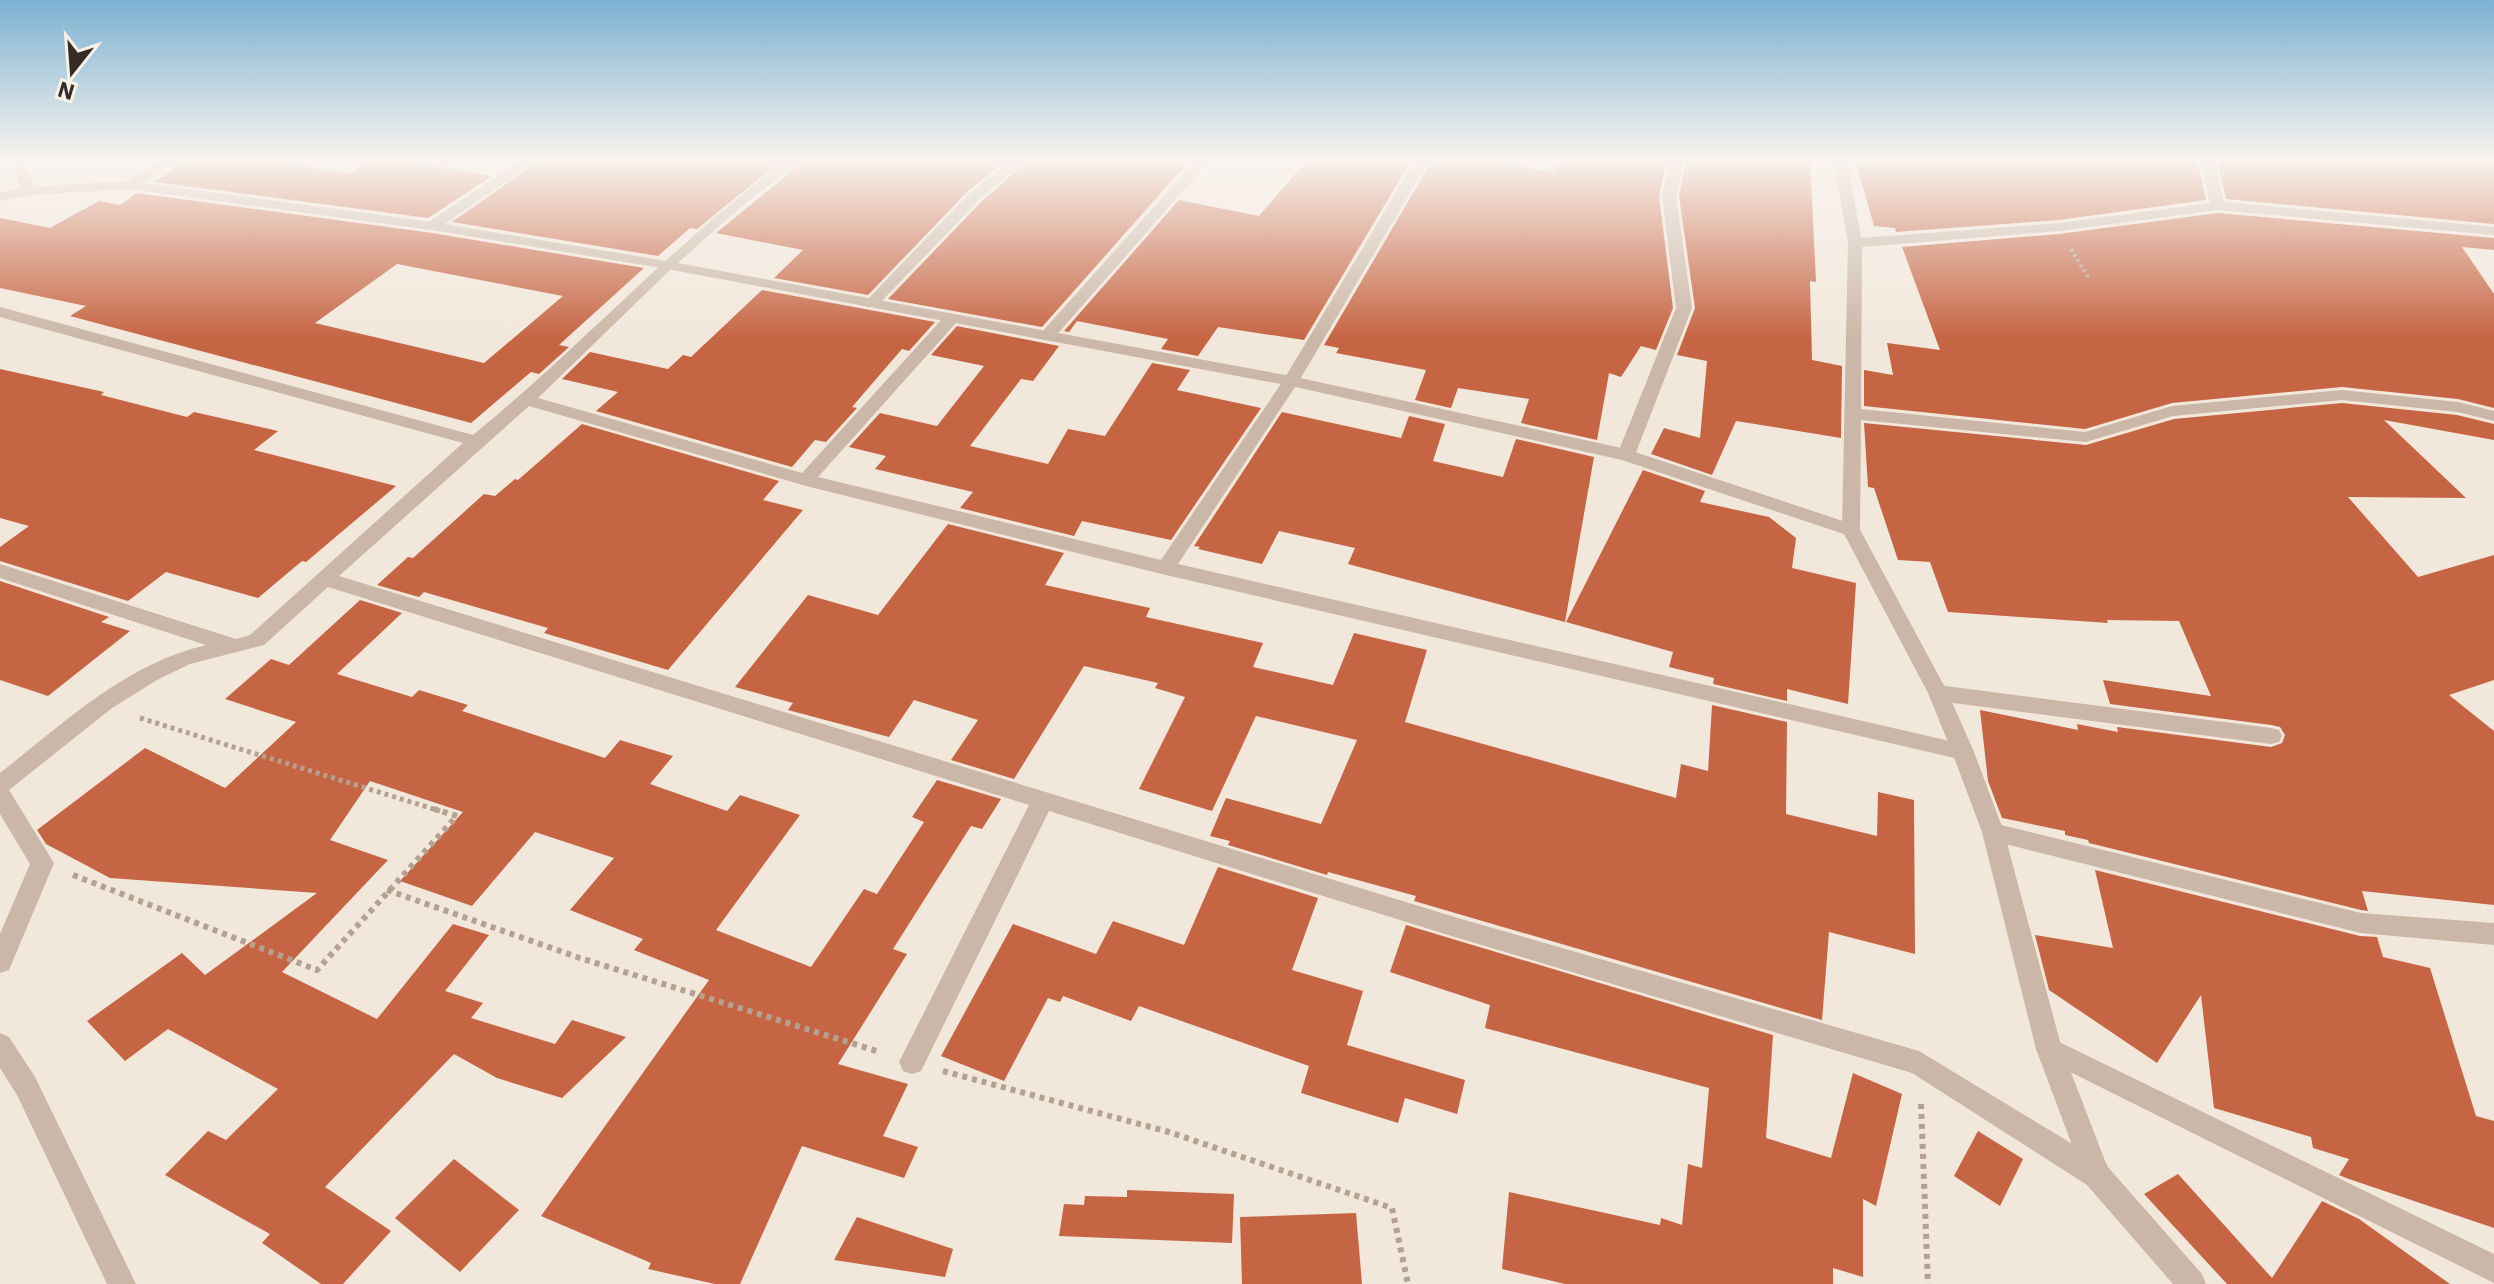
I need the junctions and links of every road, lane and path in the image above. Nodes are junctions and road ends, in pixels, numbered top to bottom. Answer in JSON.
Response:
{"nodes":[{"id":1,"x":380,"y":219,"type":"edge"},
{"id":2,"x":443,"y":219,"type":"edge"},
{"id":3,"x":719,"y":219,"type":"edge"},
{"id":4,"x":953,"y":219,"type":"edge"},
{"id":5,"x":1154,"y":219,"type":"edge"},
{"id":6,"x":1387,"y":219,"type":"edge"},
{"id":7,"x":1672,"y":219,"type":"edge"},
{"id":8,"x":1851,"y":219,"type":"edge"},
{"id":9,"x":2120,"y":219,"type":"edge"},
{"id":10,"x":2361,"y":219,"type":"edge"},
{"id":11,"x":432,"y":226,"type":"junction"},
{"id":12,"x":2494,"y":231,"type":"edge"},
{"id":13,"x":1855,"y":243,"type":"junction"},
{"id":14,"x":667,"y":265,"type":"junction"},
{"id":15,"x":871,"y":304,"type":"junction"},
{"id":16,"x":0,"y":312,"type":"edge"},
{"id":17,"x":950,"y":320,"type":"junction"},
{"id":18,"x":1047,"y":336,"type":"junction"},
{"id":19,"x":1291,"y":381,"type":"junction"},
{"id":20,"x":526,"y":400,"type":"junction"},
{"id":21,"x":1855,"y":414,"type":"junction"},
{"id":22,"x":2494,"y":416,"type":"edge"},
{"id":23,"x":476,"y":441,"type":"junction"},
{"id":24,"x":1626,"y":455,"type":"junction"},
{"id":25,"x":806,"y":480,"type":"junction"},
{"id":26,"x":1851,"y":530,"type":"junction"},
{"id":27,"x":1166,"y":568,"type":"junction"},
{"id":28,"x":0,"y":571,"type":"edge"},
{"id":29,"x":325,"y":579,"type":"junction"},
{"id":30,"x":238,"y":648,"type":"junction"},
{"id":31,"x":1938,"y":693,"type":"junction"},
{"id":32,"x":102,"y":706,"type":"junction"},
{"id":33,"x":2271,"y":736,"type":"dead end"},
{"id":34,"x":1963,"y":752,"type":"junction"},
{"id":35,"x":0,"y":785,"type":"edge"},
{"id":36,"x":0,"y":795,"type":"edge"},
{"id":37,"x":1042,"y":802,"type":"junction"},
{"id":38,"x":1993,"y":832,"type":"junction"},
{"id":39,"x":42,"y":863,"type":"junction"},
{"id":40,"x":2494,"y":934,"type":"edge"},
{"id":41,"x":0,"y":962,"type":"edge"},
{"id":42,"x":0,"y":1045,"type":"edge"},
{"id":43,"x":2049,"y":1049,"type":"junction"},
{"id":44,"x":912,"y":1062,"type":"dead end"},
{"id":45,"x":1919,"y":1063,"type":"junction"},
{"id":46,"x":2097,"y":1175,"type":"junction"},
{"id":47,"x":2494,"y":1269,"type":"edge"},
{"id":48,"x":122,"y":1284,"type":"edge"},
{"id":49,"x":1928,"y":1284,"type":"edge"},
{"id":50,"x":2192,"y":1284,"type":"edge"}],
"edges":[{"from":1,"to":11,"type":"street"},
{"from":2,"to":11,"type":"street"},
{"from":3,"to":14,"type":"street"},
{"from":4,"to":15,"type":"street"},
{"from":5,"to":18,"type":"street"},
{"from":6,"to":19,"type":"street"},
{"from":7,"to":24,"type":"street"},
{"from":8,"to":13,"type":"street"},
{"from":9,"to":13,"type":"street"},
{"from":10,"to":12,"type":"street"},
{"from":11,"to":14,"type":"street"},
{"from":13,"to":21,"type":"street"},
{"from":14,"to":15,"type":"street"},
{"from":14,"to":20,"type":"street"},
{"from":15,"to":17,"type":"street"},
{"from":16,"to":23,"type":"street"},
{"from":17,"to":18,"type":"street"},
{"from":17,"to":25,"type":"street"},
{"from":18,"to":19,"type":"street"},
{"from":19,"to":24,"type":"street"},
{"from":19,"to":27,"type":"street"},
{"from":20,"to":23,"type":"street"},
{"from":20,"to":25,"type":"street"},
{"from":21,"to":22,"type":"street"},
{"from":21,"to":26,"type":"street"},
{"from":23,"to":29,"type":"street"},
{"from":24,"to":26,"type":"street"},
{"from":25,"to":27,"type":"street"},
{"from":26,"to":31,"type":"street"},
{"from":27,"to":34,"type":"street"},
{"from":28,"to":30,"type":"street"},
{"from":29,"to":30,"type":"street"},
{"from":29,"to":37,"type":"street"},
{"from":30,"to":32,"type":"street"},
{"from":31,"to":33,"type":"street"},
{"from":31,"to":34,"type":"street"},
{"from":32,"to":35,"type":"street"},
{"from":32,"to":39,"type":"path"},
{"from":34,"to":38,"type":"street"},
{"from":36,"to":39,"type":"street"},
{"from":37,"to":44,"type":"street"},
{"from":37,"to":45,"type":"street"},
{"from":38,"to":40,"type":"street"},
{"from":38,"to":43,"type":"street"},
{"from":39,"to":41,"type":"street"},
{"from":42,"to":48,"type":"street"},
{"from":43,"to":46,"type":"street"},
{"from":43,"to":47,"type":"street"},
{"from":45,"to":46,"type":"street"},
{"from":45,"to":49,"type":"path"},
{"from":46,"to":50,"type":"street"}]}
